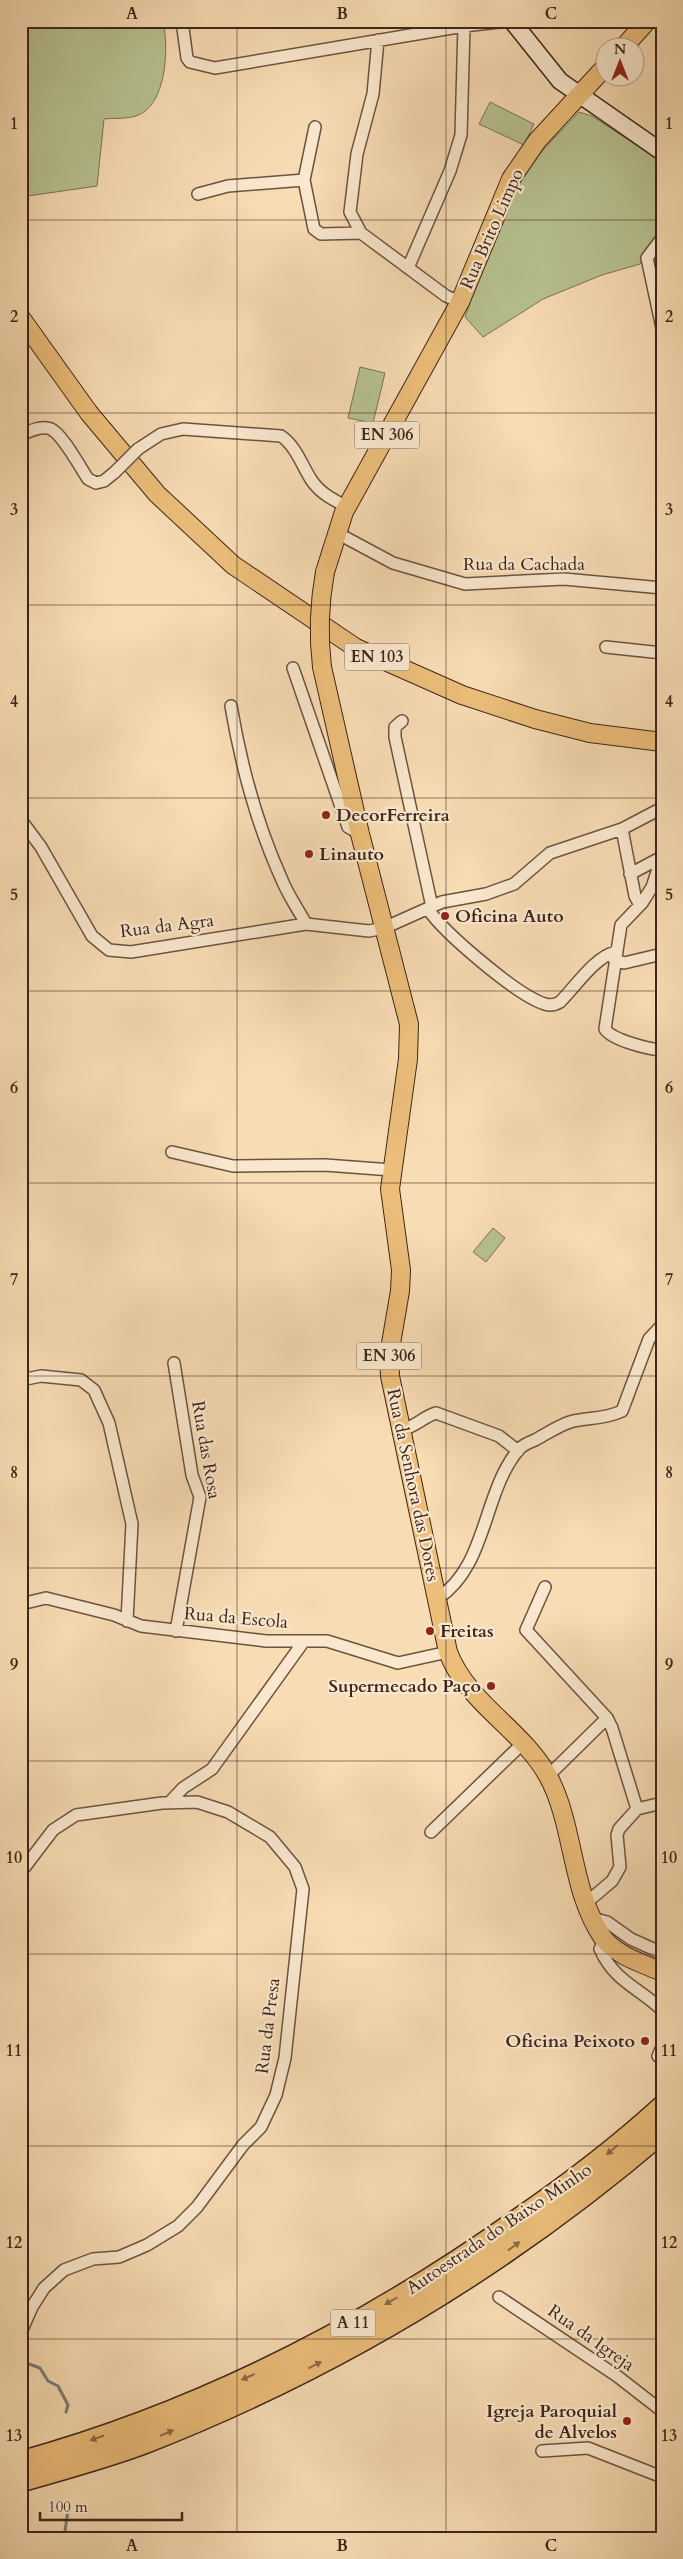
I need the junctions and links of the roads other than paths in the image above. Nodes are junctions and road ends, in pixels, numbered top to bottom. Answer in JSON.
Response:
{"nodes":[{"id":1,"x":182,"y":21,"type":"edge"},
{"id":2,"x":508,"y":21,"type":"edge"},
{"id":3,"x":512,"y":21,"type":"edge"},
{"id":4,"x":648,"y":21,"type":"edge"},
{"id":5,"x":464,"y":26,"type":"junction"},
{"id":6,"x":632,"y":38,"type":"edge"},
{"id":7,"x":378,"y":40,"type":"junction"},
{"id":8,"x":596,"y":77,"type":"edge"},
{"id":9,"x":579,"y":95,"type":"junction"},
{"id":10,"x":315,"y":127,"type":"dead end"},
{"id":11,"x":662,"y":152,"type":"edge"},
{"id":12,"x":304,"y":180,"type":"junction"},
{"id":13,"x":198,"y":194,"type":"dead end"},
{"id":14,"x":361,"y":233,"type":"junction"},
{"id":15,"x":662,"y":238,"type":"edge"},
{"id":16,"x":408,"y":268,"type":"junction"},
{"id":17,"x":460,"y":302,"type":"junction"},
{"id":18,"x":21,"y":318,"type":"edge"},
{"id":19,"x":662,"y":328,"type":"edge"},
{"id":20,"x":21,"y":435,"type":"edge"},
{"id":21,"x":347,"y":507,"type":"junction"},
{"id":22,"x":337,"y":534,"type":"junction"},
{"id":23,"x":662,"y":588,"type":"edge"},
{"id":24,"x":606,"y":647,"type":"dead end"},
{"id":25,"x":662,"y":653,"type":"edge"},
{"id":26,"x":293,"y":668,"type":"dead end"},
{"id":27,"x":231,"y":706,"type":"dead end"},
{"id":28,"x":402,"y":721,"type":"dead end"},
{"id":29,"x":662,"y":742,"type":"edge"},
{"id":30,"x":662,"y":808,"type":"edge"},
{"id":31,"x":21,"y":820,"type":"edge"},
{"id":32,"x":622,"y":829,"type":"junction"},
{"id":33,"x":360,"y":834,"type":"junction"},
{"id":34,"x":662,"y":857,"type":"edge"},
{"id":35,"x":630,"y":874,"type":"junction"},
{"id":36,"x":640,"y":905,"type":"junction"},
{"id":37,"x":430,"y":908,"type":"junction"},
{"id":38,"x":306,"y":924,"type":"junction"},
{"id":39,"x":384,"y":928,"type":"junction"},
{"id":40,"x":662,"y":954,"type":"edge"},
{"id":41,"x":615,"y":955,"type":"junction"},
{"id":42,"x":662,"y":1050,"type":"edge"},
{"id":43,"x":172,"y":1152,"type":"dead end"},
{"id":44,"x":392,"y":1170,"type":"junction"},
{"id":45,"x":662,"y":1325,"type":"edge"},
{"id":46,"x":174,"y":1363,"type":"dead end"},
{"id":47,"x":21,"y":1380,"type":"edge"},
{"id":48,"x":401,"y":1430,"type":"junction"},
{"id":49,"x":518,"y":1451,"type":"junction"},
{"id":50,"x":545,"y":1587,"type":"dead end"},
{"id":51,"x":437,"y":1599,"type":"junction"},
{"id":52,"x":21,"y":1604,"type":"edge"},
{"id":53,"x":128,"y":1621,"type":"junction"},
{"id":54,"x":176,"y":1631,"type":"junction"},
{"id":55,"x":304,"y":1641,"type":"junction"},
{"id":56,"x":448,"y":1652,"type":"junction"},
{"id":57,"x":607,"y":1718,"type":"junction"},
{"id":58,"x":522,"y":1744,"type":"junction"},
{"id":59,"x":548,"y":1776,"type":"junction"},
{"id":60,"x":170,"y":1803,"type":"junction"},
{"id":61,"x":662,"y":1803,"type":"edge"},
{"id":62,"x":637,"y":1808,"type":"junction"},
{"id":63,"x":431,"y":1832,"type":"dead end"},
{"id":64,"x":21,"y":1872,"type":"edge"},
{"id":65,"x":589,"y":1911,"type":"junction"},
{"id":66,"x":604,"y":1938,"type":"junction"},
{"id":67,"x":662,"y":1953,"type":"edge"},
{"id":68,"x":662,"y":1972,"type":"edge"},
{"id":69,"x":662,"y":2010,"type":"edge"},
{"id":70,"x":662,"y":2107,"type":"edge"},
{"id":71,"x":662,"y":2132,"type":"edge"},
{"id":72,"x":500,"y":2296,"type":"dead end"},
{"id":73,"x":21,"y":2332,"type":"edge"},
{"id":74,"x":662,"y":2411,"type":"edge"},
{"id":75,"x":542,"y":2451,"type":"dead end"},
{"id":76,"x":21,"y":2462,"type":"edge"},
{"id":77,"x":662,"y":2478,"type":"edge"},
{"id":78,"x":21,"y":2481,"type":"edge"}],
"edges":[{"from":1,"to":7,"type":"street"},
{"from":2,"to":5,"type":"street"},
{"from":3,"to":9,"type":"main road"},
{"from":4,"to":6,"type":"main road"},
{"from":5,"to":7,"type":"street"},
{"from":5,"to":16,"type":"street"},
{"from":7,"to":14,"type":"street"},
{"from":8,"to":9,"type":"main road","name":"Rua Brito Limpo","number":"EN 306"},
{"from":9,"to":11,"type":"main road"},
{"from":9,"to":17,"type":"main road","name":"Rua Brito Limpo","number":"EN 306"},
{"from":10,"to":12,"type":"street"},
{"from":12,"to":13,"type":"street"},
{"from":12,"to":14,"type":"street"},
{"from":14,"to":16,"type":"street"},
{"from":15,"to":19,"type":"street"},
{"from":16,"to":17,"type":"street"},
{"from":17,"to":21,"type":"main road","name":"Rua da Senhora das Dores","number":"EN 306"},
{"from":18,"to":29,"type":"main road","number":"EN 103"},
{"from":20,"to":21,"type":"street","bridge":true},
{"from":21,"to":22,"type":"main road","name":"Rua da Senhora das Dores","number":"EN 306"},
{"from":22,"to":23,"type":"street","name":"Rua da Cachada"},
{"from":22,"to":33,"type":"main road","name":"Rua da Senhora das Dores","number":"EN 306","bridge":true},
{"from":24,"to":25,"type":"street"},
{"from":26,"to":33,"type":"street"},
{"from":27,"to":38,"type":"street"},
{"from":28,"to":37,"type":"street"},
{"from":30,"to":32,"type":"street","name":"Rua da Agra"},
{"from":31,"to":38,"type":"street","name":"Rua da Agra"},
{"from":32,"to":35,"type":"street"},
{"from":32,"to":37,"type":"street","name":"Rua da Agra"},
{"from":33,"to":39,"type":"main road","name":"Rua da Senhora das Dores","number":"EN 306"},
{"from":34,"to":35,"type":"street"},
{"from":34,"to":36,"type":"street"},
{"from":35,"to":36,"type":"street"},
{"from":36,"to":41,"type":"street"},
{"from":37,"to":39,"type":"street","name":"Rua da Agra"},
{"from":37,"to":41,"type":"street"},
{"from":38,"to":39,"type":"street","name":"Rua da Agra"},
{"from":39,"to":44,"type":"main road","name":"Rua da Senhora das Dores","number":"EN 306"},
{"from":40,"to":41,"type":"street"},
{"from":41,"to":42,"type":"street"},
{"from":43,"to":44,"type":"street"},
{"from":44,"to":48,"type":"main road","name":"Rua da Senhora das Dores","number":"EN 306"},
{"from":45,"to":49,"type":"street"},
{"from":46,"to":54,"type":"street","name":"Rua das Rosa"},
{"from":47,"to":53,"type":"street"},
{"from":48,"to":49,"type":"street"},
{"from":48,"to":51,"type":"main road","name":"Rua da Senhora das Dores","number":"EN 306"},
{"from":49,"to":51,"type":"street"},
{"from":50,"to":57,"type":"street"},
{"from":51,"to":56,"type":"main road","name":"Rua da Senhora das Dores","number":"EN 306"},
{"from":52,"to":53,"type":"street","name":"Rua da Escola"},
{"from":53,"to":54,"type":"street","name":"Rua da Escola"},
{"from":54,"to":55,"type":"street","name":"Rua da Escola"},
{"from":55,"to":56,"type":"street","name":"Rua da Escola"},
{"from":55,"to":60,"type":"street"},
{"from":56,"to":58,"type":"main road","name":"Rua da Senhora das Dores","number":"EN 306"},
{"from":57,"to":59,"type":"street"},
{"from":57,"to":62,"type":"street"},
{"from":58,"to":59,"type":"main road","name":"Rua da Senhora das Dores","number":"EN 306"},
{"from":58,"to":63,"type":"street"},
{"from":59,"to":65,"type":"main road","name":"Rua da Senhora das Dores","number":"EN 306"},
{"from":60,"to":64,"type":"street","name":"Rua da Presa"},
{"from":60,"to":73,"type":"street","name":"Rua da Presa"},
{"from":61,"to":62,"type":"street"},
{"from":62,"to":65,"type":"street"},
{"from":65,"to":66,"type":"main road","name":"Rua da Senhora das Dores","number":"EN 306"},
{"from":65,"to":67,"type":"street"},
{"from":66,"to":68,"type":"main road","name":"Rua da Senhora das Dores","number":"EN 306"},
{"from":66,"to":69,"type":"street"},
{"from":70,"to":76,"type":"highway","name":"Autoestrada do Baixo Minho","number":"A 11","one_way":true},
{"from":78,"to":71,"type":"highway","name":"Autoestrada do Baixo Minho","number":"A 11","one_way":true},
{"from":72,"to":74,"type":"street","name":"Rua da Igreja"},
{"from":75,"to":77,"type":"street"}]}
